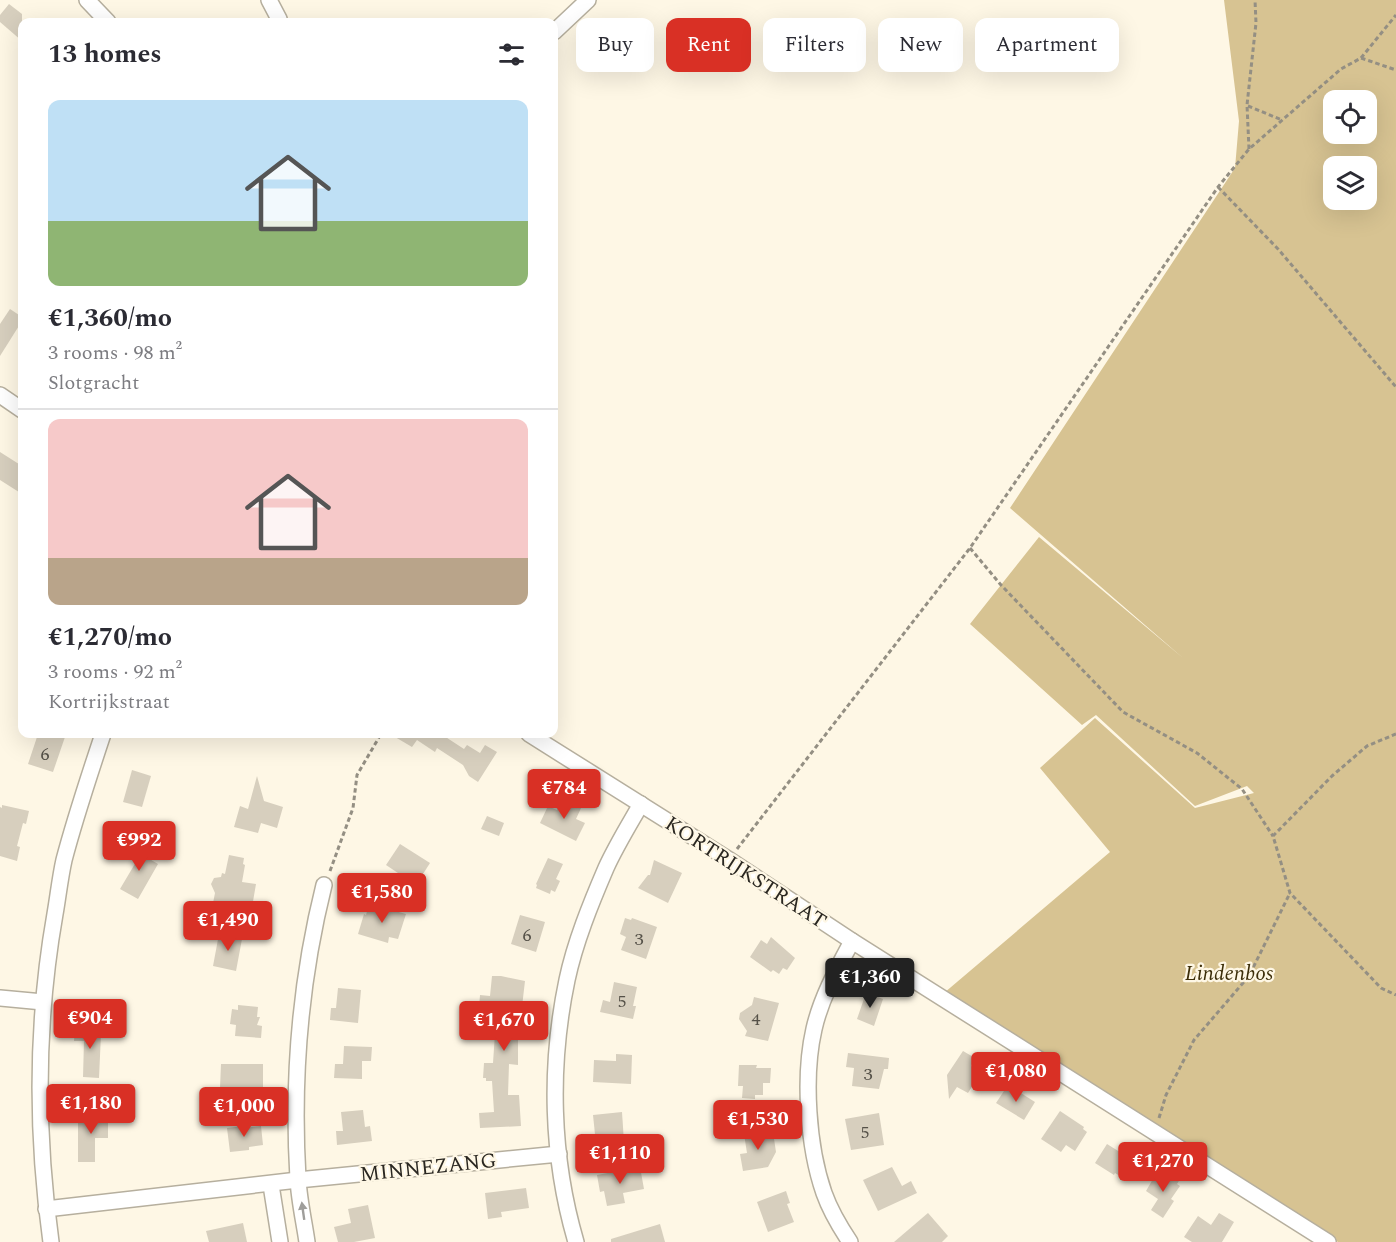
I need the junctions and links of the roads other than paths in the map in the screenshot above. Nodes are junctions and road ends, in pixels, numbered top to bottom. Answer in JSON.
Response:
{"nodes":[{"id":1,"x":87,"y":0,"type":"edge"},
{"id":2,"x":269,"y":0,"type":"edge"},
{"id":3,"x":588,"y":0,"type":"edge"},
{"id":4,"x":104,"y":18,"type":"edge"},
{"id":5,"x":278,"y":18,"type":"edge"},
{"id":6,"x":558,"y":28,"type":"edge"},
{"id":7,"x":0,"y":395,"type":"edge"},
{"id":8,"x":18,"y":407,"type":"edge"},
{"id":9,"x":101,"y":738,"type":"edge"},
{"id":10,"x":535,"y":738,"type":"edge"},
{"id":11,"x":641,"y":804,"type":"junction"},
{"id":12,"x":324,"y":885,"type":"road end"},
{"id":13,"x":852,"y":941,"type":"junction"},
{"id":14,"x":0,"y":998,"type":"edge"},
{"id":15,"x":43,"y":1002,"type":"junction"},
{"id":16,"x":559,"y":1154,"type":"junction"},
{"id":17,"x":298,"y":1180,"type":"junction"},
{"id":18,"x":271,"y":1185,"type":"junction"},
{"id":19,"x":46,"y":1209,"type":"junction"},
{"id":20,"x":51,"y":1242,"type":"edge"},
{"id":21,"x":280,"y":1242,"type":"edge"},
{"id":22,"x":307,"y":1242,"type":"edge"},
{"id":23,"x":576,"y":1242,"type":"edge"},
{"id":24,"x":850,"y":1242,"type":"edge"},
{"id":25,"x":1329,"y":1242,"type":"edge"}],
"edges":[{"from":1,"to":4,"type":"street"},
{"from":2,"to":5,"type":"street"},
{"from":3,"to":6,"type":"street"},
{"from":7,"to":8,"type":"street"},
{"from":9,"to":15,"type":"street"},
{"from":10,"to":11,"type":"street","name":"KORTRIJKSTRAAT"},
{"from":11,"to":13,"type":"street","name":"KORTRIJKSTRAAT"},
{"from":11,"to":16,"type":"street"},
{"from":12,"to":17,"type":"street"},
{"from":13,"to":24,"type":"street"},
{"from":13,"to":25,"type":"street","name":"KORTRIJKSTRAAT"},
{"from":14,"to":15,"type":"street"},
{"from":15,"to":19,"type":"street"},
{"from":16,"to":17,"type":"street","name":"MINNEZANG"},
{"from":16,"to":23,"type":"street"},
{"from":17,"to":18,"type":"street","name":"MINNEZANG"},
{"from":22,"to":17,"type":"street","one_way":true},
{"from":18,"to":19,"type":"street","name":"MINNEZANG"},
{"from":18,"to":21,"type":"street"},
{"from":19,"to":20,"type":"street"}]}
